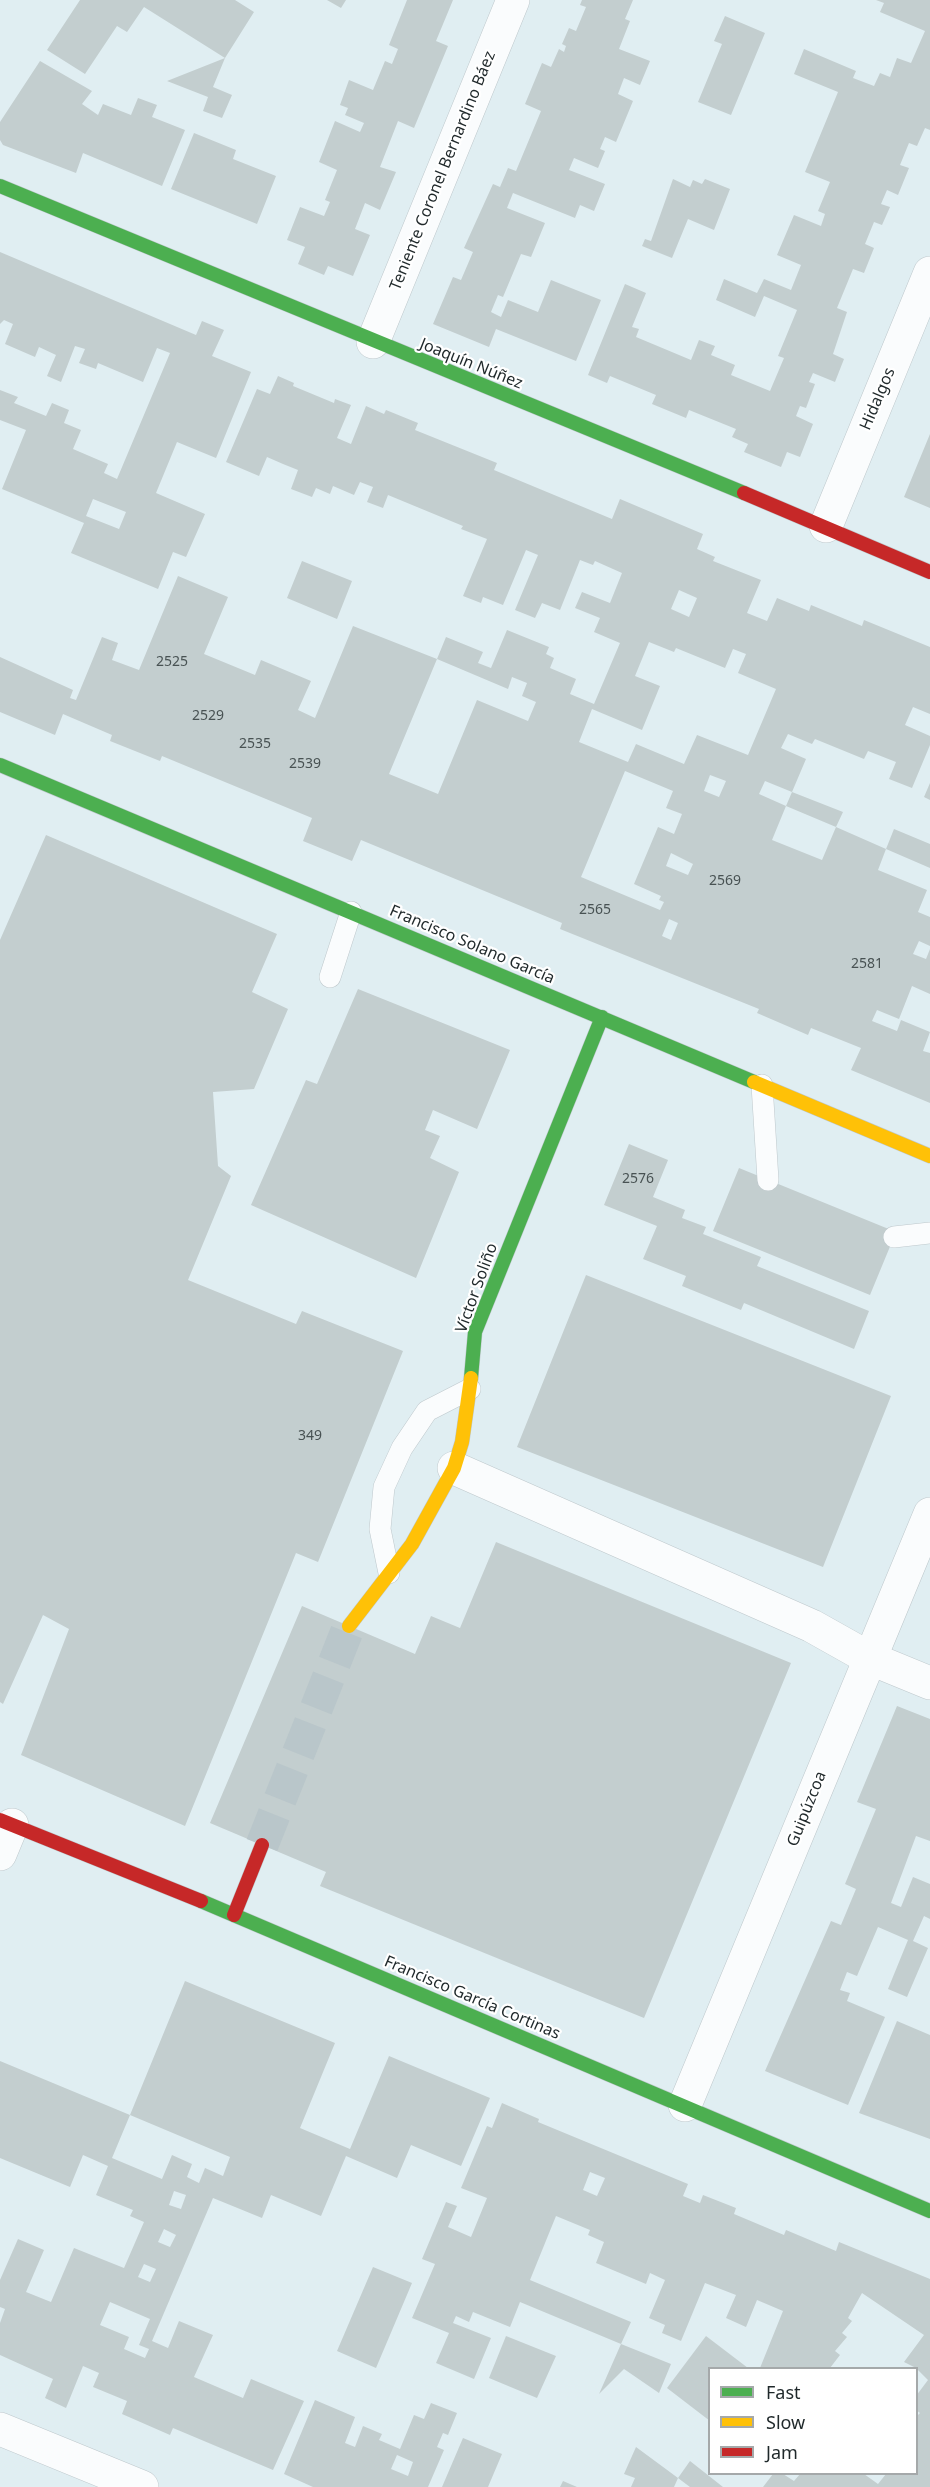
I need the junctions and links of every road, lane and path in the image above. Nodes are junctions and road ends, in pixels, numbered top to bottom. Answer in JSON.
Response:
{"nodes":[{"id":1,"x":513,"y":0,"type":"edge"},
{"id":2,"x":0,"y":186,"type":"edge"},
{"id":3,"x":930,"y":273,"type":"edge"},
{"id":4,"x":373,"y":342,"type":"junction"},
{"id":5,"x":826,"y":526,"type":"junction"},
{"id":6,"x":930,"y":572,"type":"edge"},
{"id":7,"x":0,"y":765,"type":"edge"},
{"id":8,"x":351,"y":912,"type":"junction"},
{"id":9,"x":330,"y":977,"type":"dead end"},
{"id":10,"x":602,"y":1017,"type":"junction"},
{"id":11,"x":762,"y":1085,"type":"junction"},
{"id":12,"x":930,"y":1156,"type":"edge"},
{"id":13,"x":768,"y":1180,"type":"dead end"},
{"id":14,"x":930,"y":1233,"type":"edge"},
{"id":15,"x":894,"y":1238,"type":"dead end"},
{"id":16,"x":470,"y":1389,"type":"junction"},
{"id":17,"x":454,"y":1468,"type":"junction"},
{"id":18,"x":930,"y":1514,"type":"edge"},
{"id":19,"x":389,"y":1573,"type":"junction"},
{"id":20,"x":349,"y":1626,"type":"tunnel mouth"},
{"id":21,"x":869,"y":1658,"type":"junction"},
{"id":22,"x":930,"y":1683,"type":"edge"},
{"id":23,"x":4,"y":1833,"type":"edge"},
{"id":24,"x":262,"y":1845,"type":"tunnel mouth"},
{"id":25,"x":234,"y":1915,"type":"junction"},
{"id":26,"x":685,"y":2105,"type":"junction"},
{"id":27,"x":930,"y":2211,"type":"edge"},
{"id":28,"x":0,"y":2429,"type":"edge"},
{"id":29,"x":142,"y":2487,"type":"edge"}],
"edges":[{"from":1,"to":4,"type":"street","name":"Teniente Coronel Bernardino Báez"},
{"from":2,"to":4,"type":"street","name":"Joaquín Núñez"},
{"from":3,"to":5,"type":"street","name":"Hidalgos"},
{"from":4,"to":5,"type":"street","name":"Joaquín Núñez"},
{"from":5,"to":6,"type":"street","name":"Joaquín Núñez"},
{"from":7,"to":8,"type":"street","name":"Francisco Solano García"},
{"from":8,"to":9,"type":"lane"},
{"from":8,"to":10,"type":"street","name":"Francisco Solano García"},
{"from":10,"to":11,"type":"street","name":"Francisco Solano García"},
{"from":10,"to":16,"type":"street","name":"Víctor Soliño"},
{"from":11,"to":12,"type":"street","name":"Francisco Solano García"},
{"from":11,"to":13,"type":"lane"},
{"from":14,"to":15,"type":"lane"},
{"from":16,"to":17,"type":"street","name":"Víctor Soliño"},
{"from":16,"to":19,"type":"lane"},
{"from":17,"to":19,"type":"street","name":"Víctor Soliño"},
{"from":17,"to":21,"type":"street"},
{"from":18,"to":21,"type":"street","name":"Guipúzcoa"},
{"from":19,"to":20,"type":"street","name":"Víctor Soliño"},
{"from":21,"to":22,"type":"street"},
{"from":21,"to":26,"type":"street","name":"Guipúzcoa"},
{"from":23,"to":25,"type":"street","name":"Francisco García Cortinas"},
{"from":24,"to":25,"type":"street"},
{"from":25,"to":26,"type":"street","name":"Francisco García Cortinas"},
{"from":26,"to":27,"type":"street","name":"Francisco García Cortinas"},
{"from":28,"to":29,"type":"street"}]}
